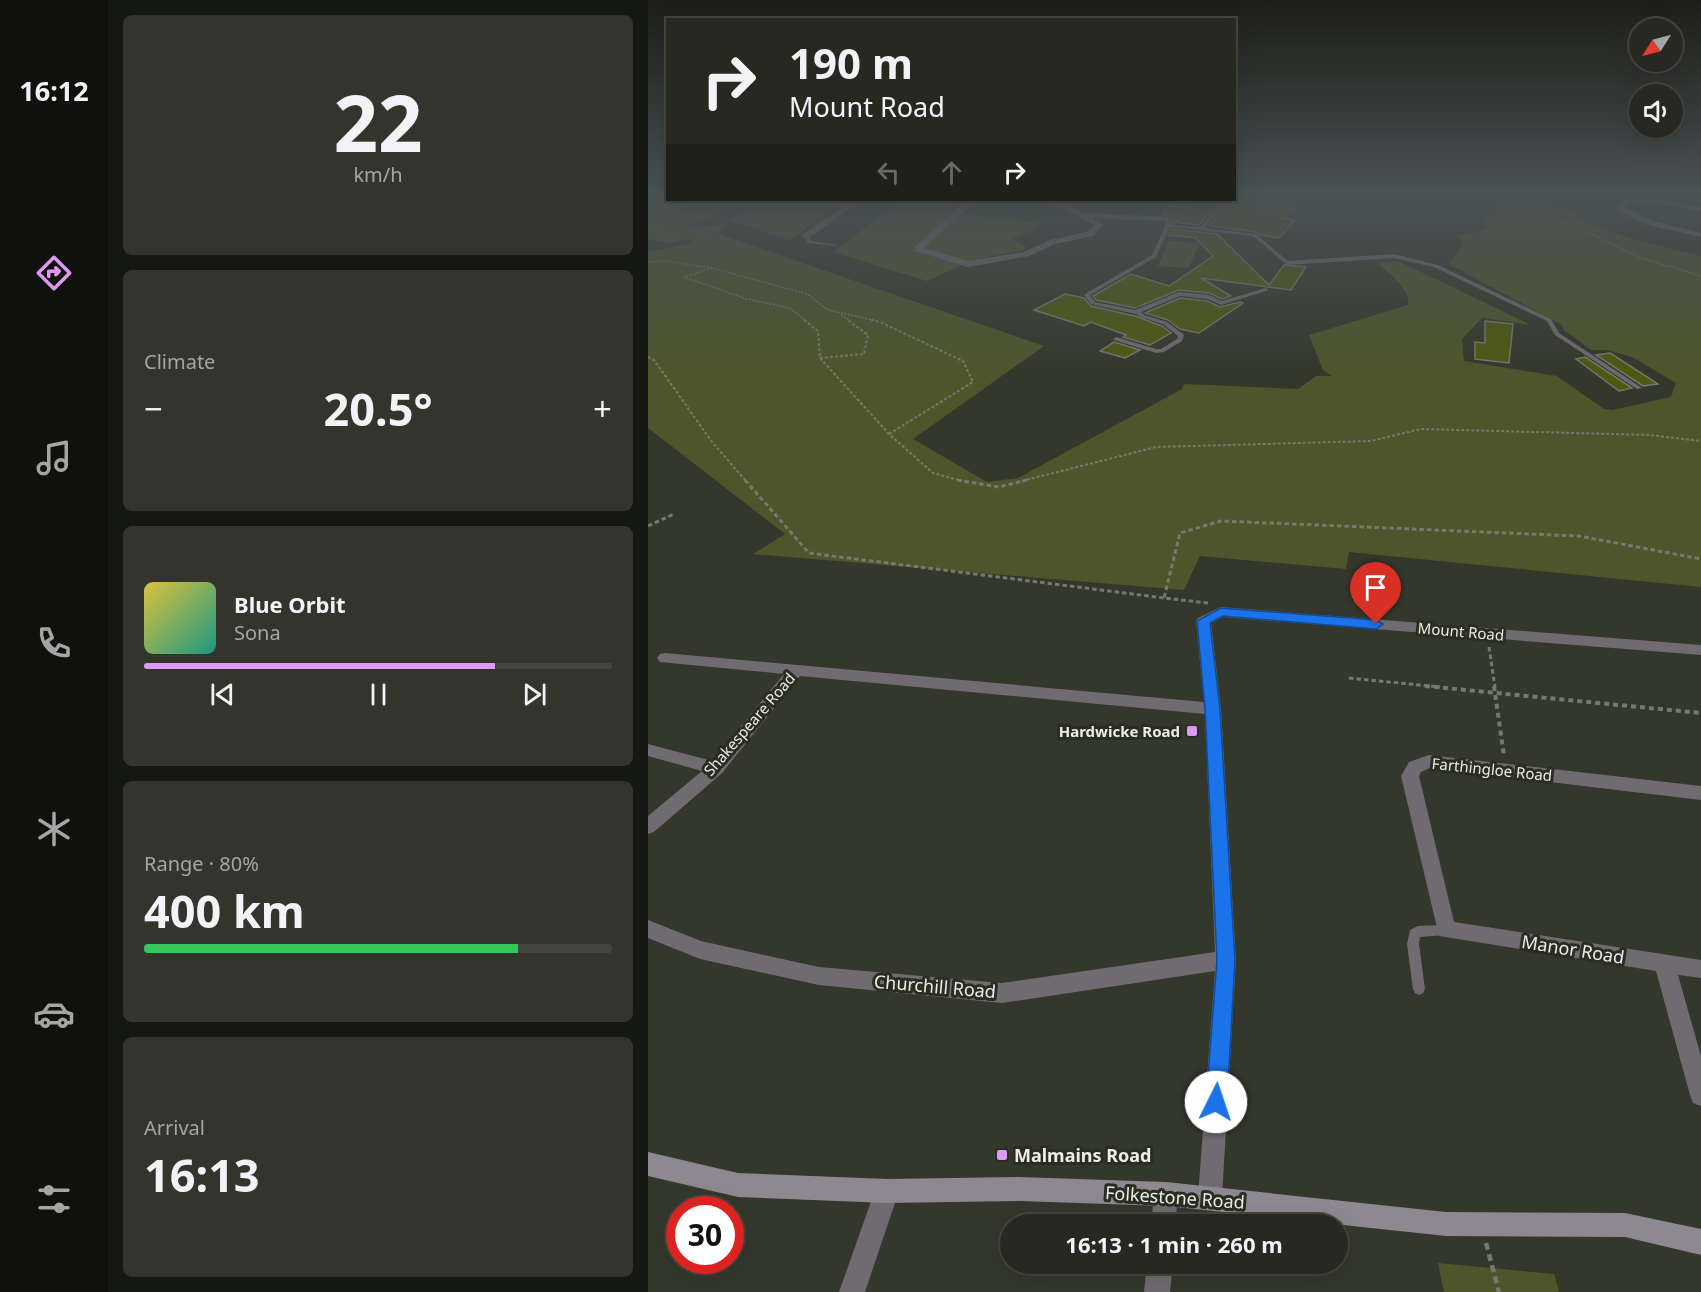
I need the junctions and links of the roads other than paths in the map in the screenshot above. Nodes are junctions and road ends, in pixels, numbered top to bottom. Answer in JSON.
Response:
{"nodes":[{"id":1,"x":942,"y":256,"type":"edge"},
{"id":2,"x":1013,"y":256,"type":"edge"},
{"id":3,"x":1153,"y":256,"type":"edge"},
{"id":4,"x":1279,"y":256,"type":"edge"},
{"id":5,"x":1385,"y":256,"type":"edge"},
{"id":6,"x":1395,"y":256,"type":"edge"},
{"id":7,"x":1266,"y":290,"type":"dead end"},
{"id":8,"x":1137,"y":311,"type":"junction"},
{"id":9,"x":1116,"y":339,"type":"dead end"},
{"id":10,"x":1640,"y":388,"type":"dead end"},
{"id":11,"x":1701,"y":650,"type":"edge"},
{"id":12,"x":665,"y":658,"type":"dead end"},
{"id":13,"x":796,"y":669,"type":"junction"},
{"id":14,"x":1213,"y":709,"type":"junction"},
{"id":15,"x":648,"y":750,"type":"edge"},
{"id":16,"x":716,"y":768,"type":"junction"},
{"id":17,"x":1701,"y":793,"type":"edge"},
{"id":18,"x":648,"y":827,"type":"edge"},
{"id":19,"x":648,"y":929,"type":"edge"},
{"id":20,"x":1446,"y":930,"type":"junction"},
{"id":21,"x":1226,"y":960,"type":"junction"},
{"id":22,"x":1664,"y":963,"type":"junction"},
{"id":23,"x":1701,"y":969,"type":"edge"},
{"id":24,"x":1419,"y":989,"type":"dead end"},
{"id":25,"x":1701,"y":1095,"type":"edge"},
{"id":26,"x":648,"y":1164,"type":"edge"},
{"id":27,"x":887,"y":1191,"type":"junction"},
{"id":28,"x":1166,"y":1194,"type":"junction"},
{"id":29,"x":1210,"y":1197,"type":"junction"},
{"id":30,"x":1164,"y":1214,"type":"edge"},
{"id":31,"x":1701,"y":1242,"type":"edge"},
{"id":32,"x":1159,"y":1274,"type":"edge"},
{"id":33,"x":852,"y":1292,"type":"edge"},
{"id":34,"x":1157,"y":1292,"type":"edge"}],
"edges":[{"from":1,"to":2,"type":"street"},
{"from":3,"to":8,"type":"lane"},
{"from":4,"to":5,"type":"lane"},
{"from":6,"to":10,"type":"lane"},
{"from":7,"to":8,"type":"lane"},
{"from":8,"to":9,"type":"lane"},
{"from":11,"to":14,"type":"street","name":"Mount Road"},
{"from":12,"to":13,"type":"street"},
{"from":13,"to":14,"type":"street"},
{"from":13,"to":16,"type":"street","name":"Shakespeare Road"},
{"from":14,"to":21,"type":"street"},
{"from":15,"to":16,"type":"street"},
{"from":16,"to":18,"type":"street","name":"Shakespeare Road"},
{"from":17,"to":20,"type":"street","name":"Farthingloe Road"},
{"from":19,"to":21,"type":"street","name":"Churchill Road"},
{"from":20,"to":22,"type":"street","name":"Manor Road"},
{"from":20,"to":24,"type":"lane"},
{"from":21,"to":29,"type":"street"},
{"from":22,"to":23,"type":"street","name":"Manor Road"},
{"from":22,"to":25,"type":"street"},
{"from":26,"to":27,"type":"main road","name":"Folkestone Road"},
{"from":27,"to":28,"type":"main road","name":"Folkestone Road"},
{"from":27,"to":33,"type":"street"},
{"from":28,"to":29,"type":"main road","name":"Folkestone Road"},
{"from":28,"to":30,"type":"street"},
{"from":29,"to":31,"type":"main road","name":"Folkestone Road"},
{"from":32,"to":34,"type":"street"}]}
